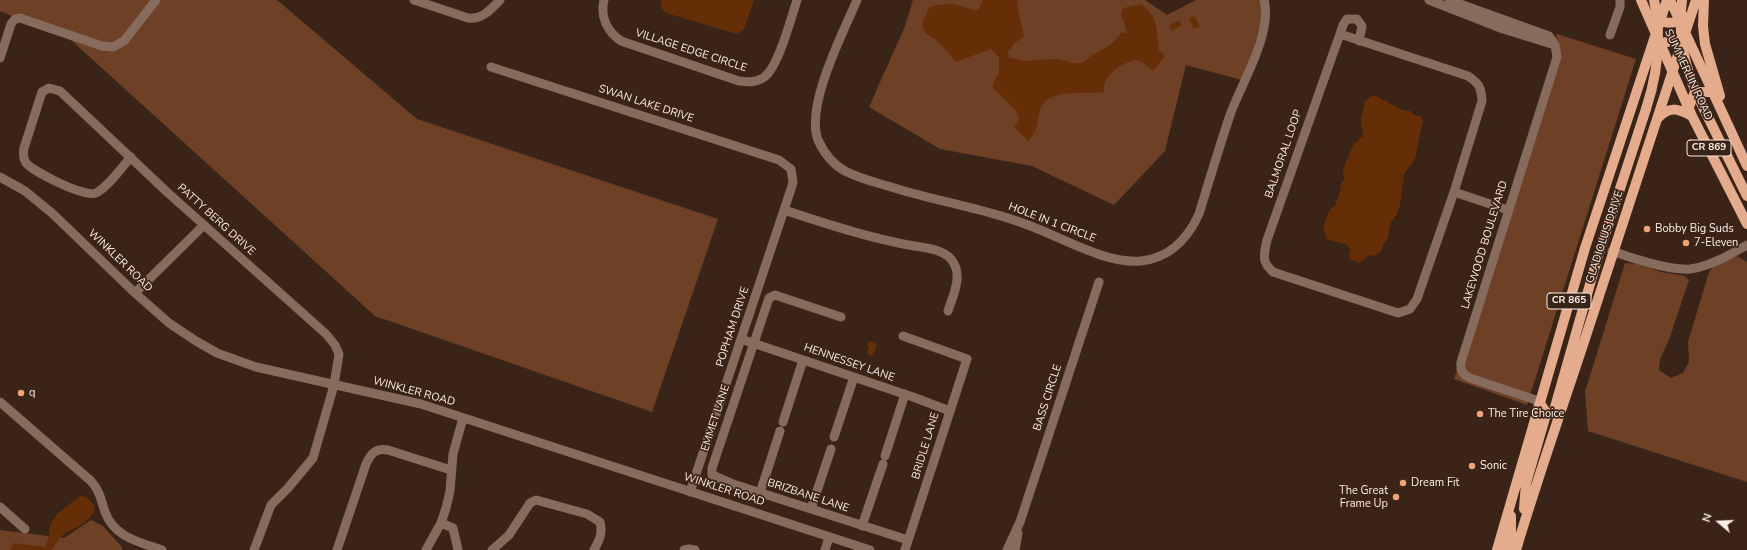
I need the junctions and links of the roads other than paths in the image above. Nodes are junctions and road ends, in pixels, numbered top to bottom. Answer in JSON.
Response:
{"nodes":[{"id":1,"x":156,"y":0,"type":"edge"},
{"id":2,"x":414,"y":0,"type":"edge"},
{"id":3,"x":500,"y":0,"type":"edge"},
{"id":4,"x":604,"y":0,"type":"edge"},
{"id":5,"x":797,"y":0,"type":"edge"},
{"id":6,"x":856,"y":0,"type":"edge"},
{"id":7,"x":1264,"y":0,"type":"edge"},
{"id":8,"x":1429,"y":0,"type":"edge"},
{"id":9,"x":1449,"y":0,"type":"edge"},
{"id":10,"x":1620,"y":0,"type":"edge"},
{"id":11,"x":1641,"y":0,"type":"edge"},
{"id":12,"x":1654,"y":0,"type":"edge"},
{"id":13,"x":1667,"y":0,"type":"edge"},
{"id":14,"x":1670,"y":0,"type":"edge"},
{"id":15,"x":1682,"y":0,"type":"edge"},
{"id":16,"x":1704,"y":0,"type":"edge"},
{"id":17,"x":1695,"y":3,"type":"edge"},
{"id":18,"x":1646,"y":10,"type":"junction"},
{"id":19,"x":1660,"y":21,"type":"junction"},
{"id":20,"x":1681,"y":21,"type":"junction"},
{"id":21,"x":1686,"y":31,"type":"junction"},
{"id":22,"x":1340,"y":34,"type":"junction"},
{"id":23,"x":1610,"y":35,"type":"dead end"},
{"id":24,"x":1657,"y":39,"type":"junction"},
{"id":25,"x":1359,"y":41,"type":"junction"},
{"id":26,"x":1682,"y":43,"type":"junction"},
{"id":27,"x":1555,"y":45,"type":"junction"},
{"id":28,"x":1694,"y":49,"type":"junction"},
{"id":29,"x":0,"y":58,"type":"edge"},
{"id":30,"x":491,"y":67,"type":"dead end"},
{"id":31,"x":1672,"y":72,"type":"junction"},
{"id":32,"x":1714,"y":92,"type":"junction"},
{"id":33,"x":1632,"y":103,"type":"junction"},
{"id":34,"x":1691,"y":112,"type":"junction"},
{"id":35,"x":1654,"y":122,"type":"junction"},
{"id":36,"x":1728,"y":123,"type":"junction"},
{"id":37,"x":131,"y":157,"type":"junction"},
{"id":38,"x":1747,"y":166,"type":"edge"},
{"id":39,"x":791,"y":168,"type":"joint"},
{"id":40,"x":0,"y":177,"type":"edge"},
{"id":41,"x":1454,"y":192,"type":"junction"},
{"id":42,"x":1747,"y":196,"type":"edge"},
{"id":43,"x":784,"y":210,"type":"junction"},
{"id":44,"x":1508,"y":210,"type":"junction"},
{"id":45,"x":1747,"y":224,"type":"edge"},
{"id":46,"x":204,"y":225,"type":"junction"},
{"id":47,"x":1747,"y":245,"type":"edge"},
{"id":48,"x":1612,"y":251,"type":"junction"},
{"id":49,"x":1099,"y":282,"type":"dead end"},
{"id":50,"x":135,"y":293,"type":"junction"},
{"id":51,"x":948,"y":312,"type":"dead end"},
{"id":52,"x":841,"y":317,"type":"dead end"},
{"id":53,"x":903,"y":336,"type":"dead end"},
{"id":54,"x":741,"y":339,"type":"junction"},
{"id":55,"x":754,"y":343,"type":"junction"},
{"id":56,"x":803,"y":360,"type":"junction"},
{"id":57,"x":854,"y":377,"type":"junction"},
{"id":58,"x":334,"y":385,"type":"junction"},
{"id":59,"x":905,"y":394,"type":"junction"},
{"id":60,"x":0,"y":402,"type":"edge"},
{"id":61,"x":1540,"y":403,"type":"junction"},
{"id":62,"x":950,"y":411,"type":"junction"},
{"id":63,"x":463,"y":418,"type":"junction"},
{"id":64,"x":783,"y":422,"type":"dead end"},
{"id":65,"x":780,"y":431,"type":"dead end"},
{"id":66,"x":834,"y":437,"type":"dead end"},
{"id":67,"x":831,"y":448,"type":"dead end"},
{"id":68,"x":713,"y":464,"type":"joint"},
{"id":69,"x":451,"y":470,"type":"junction"},
{"id":70,"x":690,"y":492,"type":"junction"},
{"id":71,"x":760,"y":493,"type":"junction"},
{"id":72,"x":1533,"y":493,"type":"junction"},
{"id":73,"x":1512,"y":500,"type":"junction"},
{"id":74,"x":0,"y":507,"type":"edge"},
{"id":75,"x":811,"y":509,"type":"junction"},
{"id":76,"x":1020,"y":522,"type":"junction"},
{"id":77,"x":441,"y":523,"type":"junction"},
{"id":78,"x":862,"y":526,"type":"junction"},
{"id":79,"x":26,"y":529,"type":"dead end"},
{"id":80,"x":1521,"y":532,"type":"junction"},
{"id":81,"x":829,"y":537,"type":"junction"},
{"id":82,"x":908,"y":540,"type":"junction"},
{"id":83,"x":456,"y":549,"type":"edge"},
{"id":84,"x":162,"y":550,"type":"edge"},
{"id":85,"x":254,"y":550,"type":"edge"},
{"id":86,"x":337,"y":550,"type":"edge"},
{"id":87,"x":426,"y":550,"type":"edge"},
{"id":88,"x":492,"y":550,"type":"edge"},
{"id":89,"x":594,"y":550,"type":"edge"},
{"id":90,"x":684,"y":550,"type":"edge"},
{"id":91,"x":695,"y":550,"type":"edge"},
{"id":92,"x":825,"y":550,"type":"edge"},
{"id":93,"x":870,"y":550,"type":"edge"},
{"id":94,"x":905,"y":550,"type":"edge"},
{"id":95,"x":1007,"y":550,"type":"edge"},
{"id":96,"x":1015,"y":550,"type":"edge"},
{"id":97,"x":1497,"y":550,"type":"edge"},
{"id":98,"x":1507,"y":550,"type":"edge"},
{"id":99,"x":1516,"y":550,"type":"edge"}],
"edges":[{"from":1,"to":29,"type":"street"},
{"from":2,"to":3,"type":"street"},
{"from":4,"to":5,"type":"street","name":"VILLAGE EDGE CIRCLE"},
{"from":6,"to":7,"type":"street","name":"HOLE IN 1 CIRCLE"},
{"from":8,"to":27,"type":"street"},
{"from":9,"to":27,"type":"street"},
{"from":10,"to":23,"type":"street"},
{"from":11,"to":18,"type":"main road","name":"SUMMERLIN ROAD","number":"CR 869"},
{"from":12,"to":72,"type":"main road","bridge":true},
{"from":13,"to":19,"type":"main road","name":"GLADIOLUS DRIVE","number":"CR 865"},
{"from":14,"to":20,"type":"main road","name":"SUMMERLIN ROAD","number":"CR 869"},
{"from":15,"to":42,"type":"main road","bridge":true},
{"from":16,"to":36,"type":"main road"},
{"from":17,"to":20,"type":"main road"},
{"from":17,"to":21,"type":"main road","name":"GLADIOLUS DRIVE","number":"CR 865"},
{"from":18,"to":19,"type":"main road"},
{"from":18,"to":24,"type":"main road","name":"SUMMERLIN ROAD","number":"CR 869"},
{"from":19,"to":20,"type":"main road"},
{"from":19,"to":24,"type":"main road","name":"GLADIOLUS DRIVE","number":"CR 865"},
{"from":20,"to":21,"type":"main road","name":"SUMMERLIN ROAD","number":"CR 869"},
{"from":21,"to":26,"type":"main road","name":"GLADIOLUS DRIVE","number":"CR 865"},
{"from":21,"to":28,"type":"main road","name":"SUMMERLIN ROAD","number":"CR 869"},
{"from":22,"to":25,"type":"street","name":"BALMORAL LOOP"},
{"from":22,"to":25,"type":"street"},
{"from":22,"to":41,"type":"street","name":"BALMORAL LOOP"},
{"from":24,"to":26,"type":"main road"},
{"from":24,"to":31,"type":"main road","name":"SUMMERLIN ROAD","number":"CR 869"},
{"from":24,"to":33,"type":"main road","name":"GLADIOLUS DRIVE","number":"CR 865"},
{"from":25,"to":41,"type":"street","name":"BALMORAL LOOP"},
{"from":26,"to":28,"type":"main road"},
{"from":26,"to":31,"type":"main road","name":"GLADIOLUS DRIVE","number":"CR 865"},
{"from":27,"to":44,"type":"street","name":"LAKEWOOD BOULEVARD"},
{"from":28,"to":32,"type":"main road","name":"SUMMERLIN ROAD","number":"CR 869"},
{"from":30,"to":39,"type":"street","name":"SWAN LAKE DRIVE"},
{"from":31,"to":34,"type":"main road","name":"SUMMERLIN ROAD","number":"CR 869"},
{"from":31,"to":35,"type":"main road","name":"GLADIOLUS DRIVE","number":"CR 865"},
{"from":32,"to":34,"type":"main road"},
{"from":32,"to":36,"type":"main road","name":"SUMMERLIN ROAD","number":"CR 869"},
{"from":33,"to":35,"type":"main road"},
{"from":33,"to":61,"type":"main road","name":"GLADIOLUS DRIVE","number":"CR 865"},
{"from":34,"to":35,"type":"main road"},
{"from":34,"to":45,"type":"main road","name":"SUMMERLIN ROAD","number":"CR 869"},
{"from":35,"to":48,"type":"main road","name":"GLADIOLUS DRIVE","number":"CR 865"},
{"from":36,"to":38,"type":"main road","name":"SUMMERLIN ROAD","number":"CR 869"},
{"from":37,"to":37,"type":"street","name":"PATTY BERG DRIVE"},
{"from":37,"to":46,"type":"street","name":"PATTY BERG DRIVE"},
{"from":39,"to":43,"type":"street","name":"POPHAM DRIVE"},
{"from":40,"to":50,"type":"street","name":"WINKLER ROAD"},
{"from":41,"to":44,"type":"street"},
{"from":43,"to":51,"type":"street"},
{"from":43,"to":54,"type":"street","name":"POPHAM DRIVE"},
{"from":44,"to":61,"type":"street","name":"LAKEWOOD BOULEVARD"},
{"from":46,"to":50,"type":"street"},
{"from":46,"to":58,"type":"street","name":"PATTY BERG DRIVE"},
{"from":47,"to":48,"type":"street"},
{"from":48,"to":72,"type":"main road","name":"GLADIOLUS DRIVE","number":"CR 865"},
{"from":49,"to":76,"type":"street","name":"BASS CIRCLE"},
{"from":50,"to":58,"type":"street","name":"WINKLER ROAD"},
{"from":52,"to":55,"type":"street","name":"EMMET LANE"},
{"from":53,"to":62,"type":"street","name":"BRIDLE LANE"},
{"from":54,"to":55,"type":"street","name":"HENNESSEY LANE"},
{"from":54,"to":70,"type":"street","name":"POPHAM DRIVE"},
{"from":55,"to":56,"type":"street","name":"HENNESSEY LANE"},
{"from":55,"to":68,"type":"street","name":"EMMET LANE"},
{"from":56,"to":57,"type":"street","name":"HENNESSEY LANE"},
{"from":56,"to":64,"type":"street"},
{"from":57,"to":59,"type":"street","name":"HENNESSEY LANE"},
{"from":57,"to":66,"type":"street"},
{"from":58,"to":63,"type":"street","name":"WINKLER ROAD"},
{"from":58,"to":85,"type":"street","name":"PATTY BERG DRIVE"},
{"from":59,"to":62,"type":"street","name":"HENNESSEY LANE"},
{"from":59,"to":78,"type":"street"},
{"from":60,"to":84,"type":"street"},
{"from":61,"to":73,"type":"main road","name":"GLADIOLUS DRIVE","number":"CR 865"},
{"from":61,"to":80,"type":"main road"},
{"from":62,"to":82,"type":"street","name":"BRIDLE LANE"},
{"from":63,"to":69,"type":"street"},
{"from":63,"to":70,"type":"street","name":"WINKLER ROAD"},
{"from":65,"to":71,"type":"street"},
{"from":67,"to":75,"type":"street"},
{"from":68,"to":71,"type":"street","name":"BRIZBANE LANE"},
{"from":69,"to":77,"type":"street"},
{"from":69,"to":86,"type":"street"},
{"from":70,"to":81,"type":"street","name":"WINKLER ROAD"},
{"from":71,"to":75,"type":"street","name":"BRIZBANE LANE"},
{"from":72,"to":80,"type":"main road","name":"GLADIOLUS DRIVE","number":"CR 865"},
{"from":73,"to":97,"type":"main road","name":"GLADIOLUS DRIVE","number":"CR 865"},
{"from":73,"to":98,"type":"main road"},
{"from":74,"to":79,"type":"street"},
{"from":75,"to":78,"type":"street","name":"BRIZBANE LANE"},
{"from":76,"to":95,"type":"street","name":"BASS CIRCLE"},
{"from":76,"to":96,"type":"street","name":"BASS CIRCLE"},
{"from":77,"to":83,"type":"street"},
{"from":77,"to":87,"type":"street"},
{"from":78,"to":82,"type":"street","name":"BRIZBANE LANE"},
{"from":80,"to":99,"type":"main road","name":"GLADIOLUS DRIVE","number":"CR 865"},
{"from":81,"to":92,"type":"street"},
{"from":81,"to":93,"type":"street","name":"WINKLER ROAD"},
{"from":82,"to":94,"type":"street","name":"BRIDLE LANE"},
{"from":88,"to":89,"type":"street"},
{"from":90,"to":91,"type":"street"}]}
